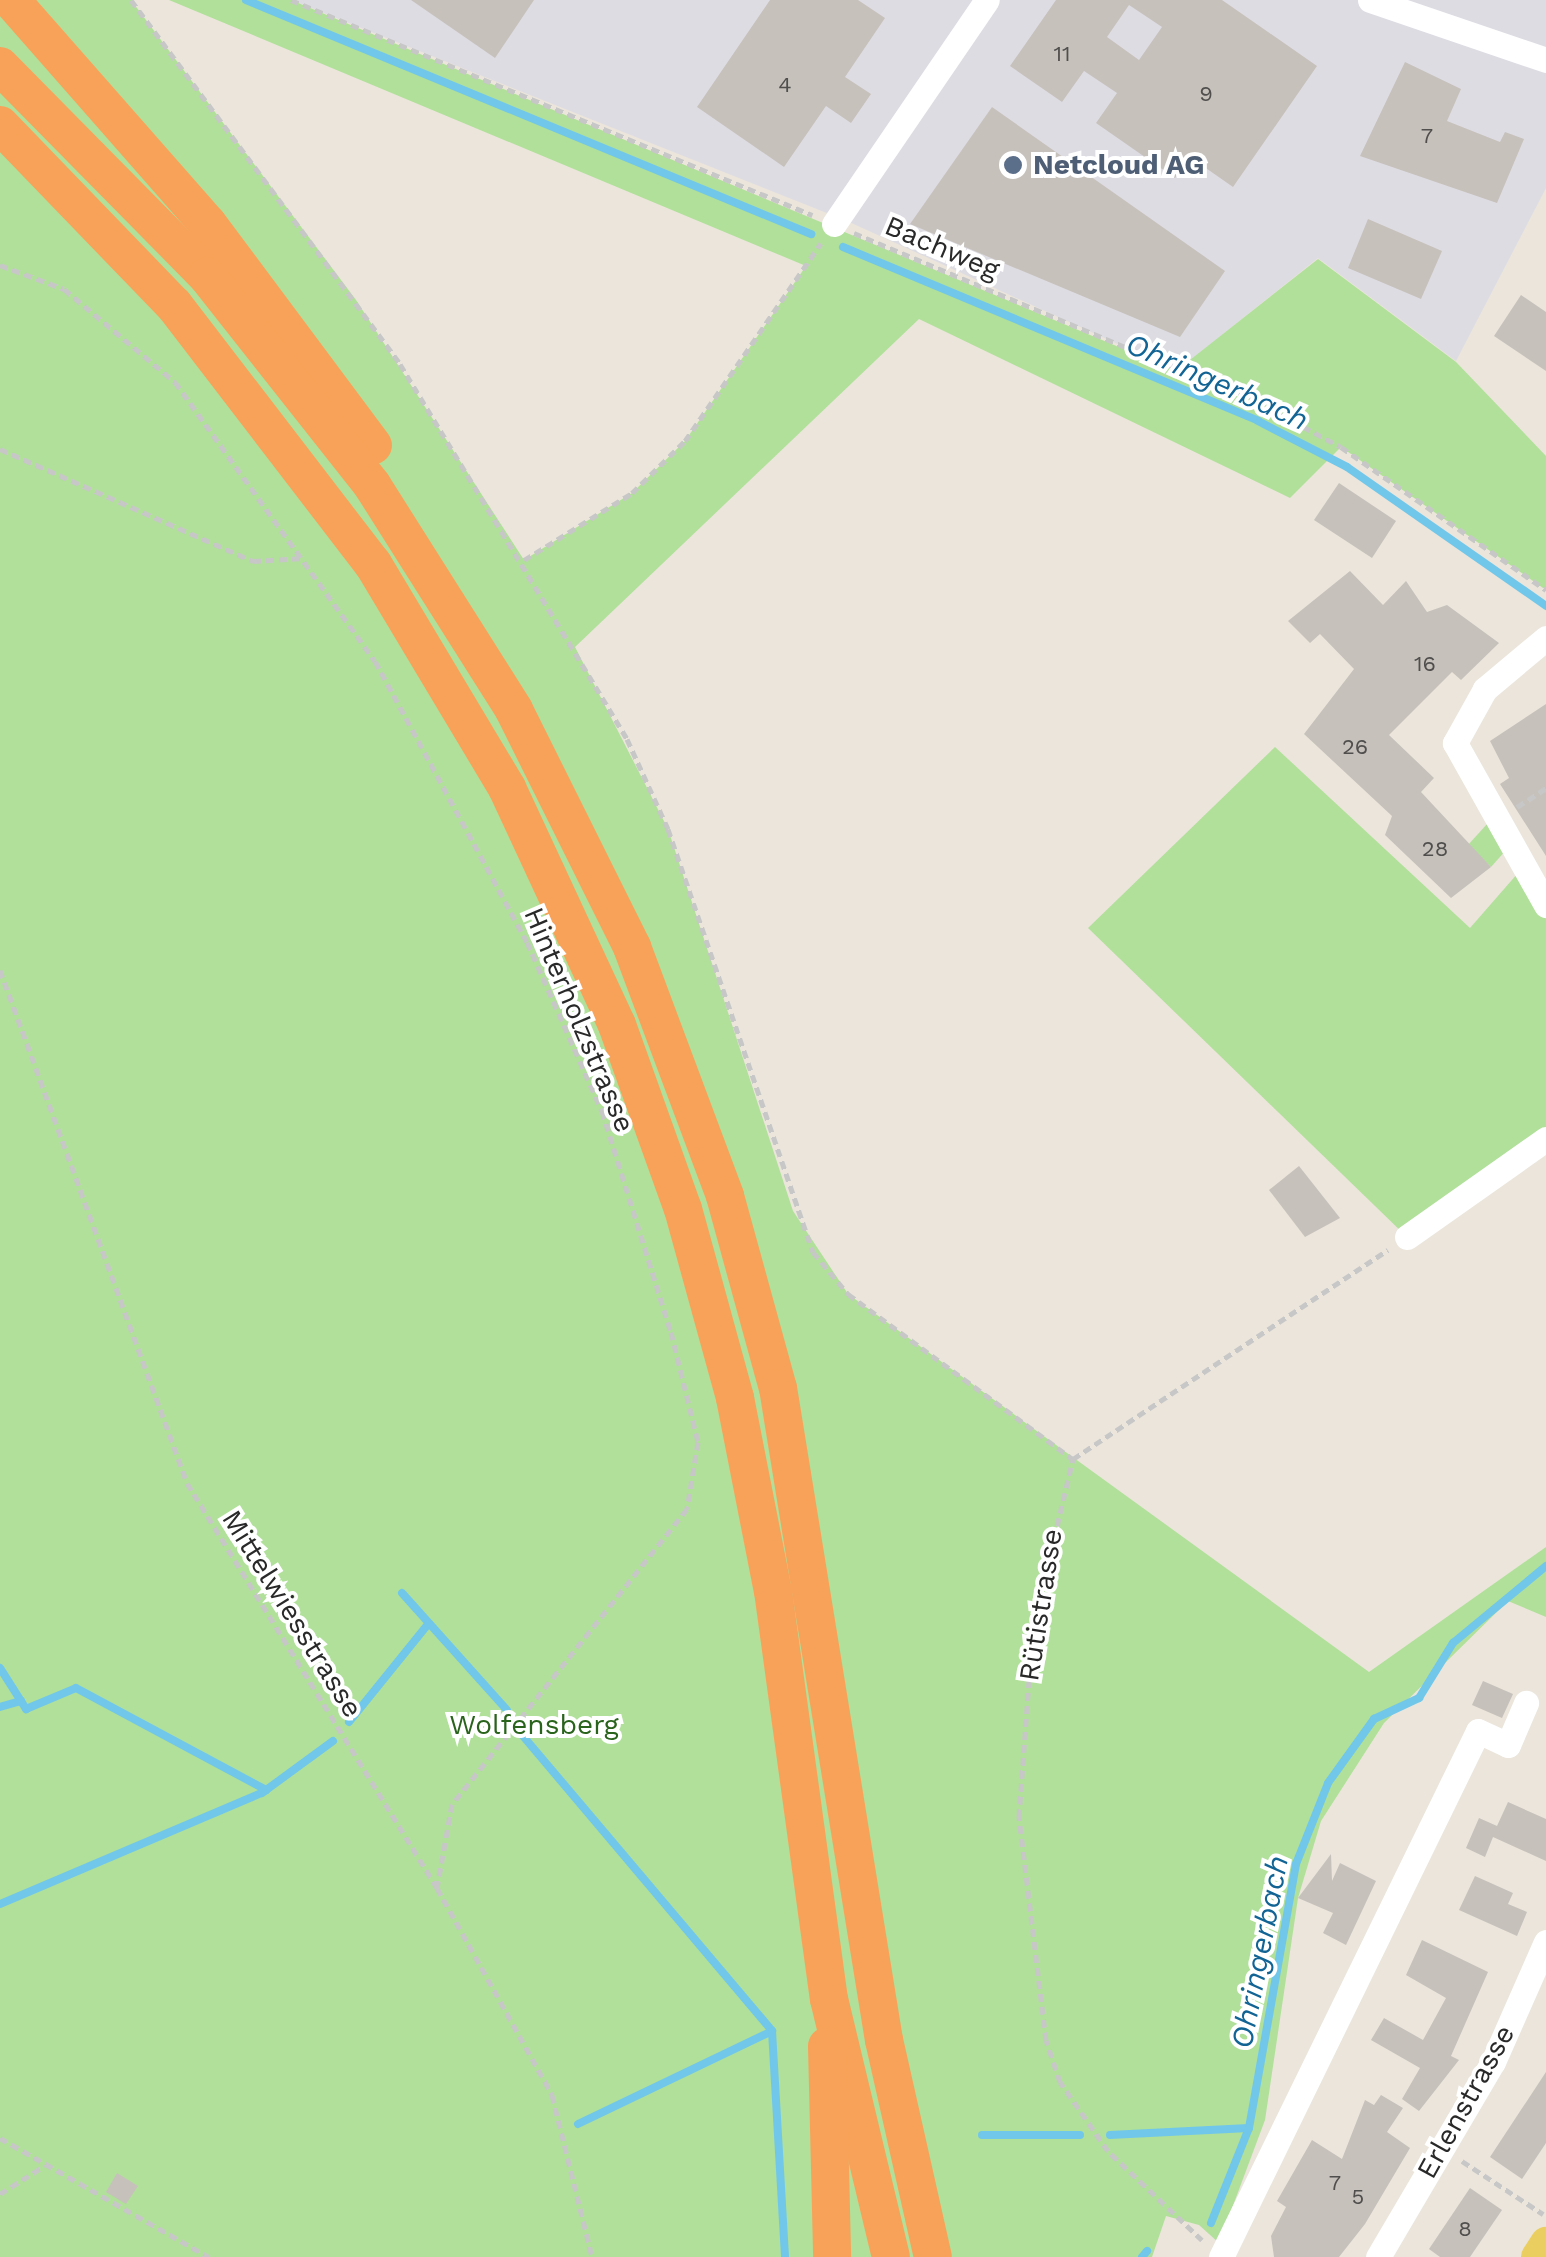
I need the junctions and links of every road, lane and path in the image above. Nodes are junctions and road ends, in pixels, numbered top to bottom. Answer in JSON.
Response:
{"nodes":[{"id":1,"x":12,"y":0,"type":"edge"},
{"id":2,"x":131,"y":0,"type":"edge"},
{"id":3,"x":291,"y":0,"type":"edge"},
{"id":4,"x":987,"y":0,"type":"edge"},
{"id":5,"x":1370,"y":0,"type":"edge"},
{"id":6,"x":1546,"y":60,"type":"edge"},
{"id":7,"x":0,"y":66,"type":"edge"},
{"id":8,"x":0,"y":126,"type":"edge"},
{"id":9,"x":834,"y":224,"type":"junction"},
{"id":10,"x":0,"y":265,"type":"edge"},
{"id":11,"x":0,"y":449,"type":"edge"},
{"id":12,"x":304,"y":558,"type":"junction"},
{"id":13,"x":524,"y":560,"type":"junction"},
{"id":14,"x":1546,"y":590,"type":"edge"},
{"id":15,"x":446,"y":595,"type":"junction"},
{"id":16,"x":1546,"y":638,"type":"edge"},
{"id":17,"x":1546,"y":788,"type":"edge"},
{"id":18,"x":1518,"y":806,"type":"dead end"},
{"id":19,"x":1546,"y":905,"type":"edge"},
{"id":20,"x":0,"y":970,"type":"edge"},
{"id":21,"x":1546,"y":1140,"type":"edge"},
{"id":22,"x":1406,"y":1236,"type":"joint"},
{"id":23,"x":1073,"y":1459,"type":"junction"},
{"id":24,"x":1526,"y":1703,"type":"dead end"},
{"id":25,"x":437,"y":1888,"type":"junction"},
{"id":26,"x":1546,"y":1942,"type":"edge"},
{"id":27,"x":829,"y":1999,"type":"junction"},
{"id":28,"x":0,"y":2138,"type":"edge"},
{"id":29,"x":1466,"y":2163,"type":"dead end"},
{"id":30,"x":45,"y":2166,"type":"junction"},
{"id":31,"x":0,"y":2194,"type":"edge"},
{"id":32,"x":1544,"y":2229,"type":"edge"},
{"id":33,"x":1213,"y":2250,"type":"edge"},
{"id":34,"x":208,"y":2257,"type":"edge"},
{"id":35,"x":592,"y":2257,"type":"edge"},
{"id":36,"x":832,"y":2257,"type":"edge"},
{"id":37,"x":891,"y":2257,"type":"edge"},
{"id":38,"x":933,"y":2257,"type":"edge"},
{"id":39,"x":1378,"y":2257,"type":"edge"},
{"id":40,"x":1537,"y":2257,"type":"edge"}],
"edges":[{"from":1,"to":15,"type":"highway"},
{"from":2,"to":13,"type":"path"},
{"from":3,"to":9,"type":"path","name":"Bachweg"},
{"from":4,"to":9,"type":"street"},
{"from":5,"to":6,"type":"street"},
{"from":7,"to":15,"type":"highway"},
{"from":8,"to":27,"type":"highway"},
{"from":9,"to":13,"type":"path"},
{"from":9,"to":14,"type":"path","name":"Bachweg"},
{"from":10,"to":12,"type":"path","name":"Hinterholzstrasse"},
{"from":11,"to":12,"type":"path"},
{"from":12,"to":25,"type":"path","name":"Hinterholzstrasse"},
{"from":13,"to":23,"type":"path"},
{"from":15,"to":38,"type":"highway"},
{"from":16,"to":19,"type":"street"},
{"from":17,"to":18,"type":"path"},
{"from":20,"to":25,"type":"path","name":"Mittelwiesstrasse"},
{"from":21,"to":22,"type":"street"},
{"from":22,"to":23,"type":"path"},
{"from":23,"to":33,"type":"path","name":"Rütistrasse"},
{"from":24,"to":33,"type":"street"},
{"from":25,"to":35,"type":"path","name":"Mittelwiesstrasse"},
{"from":26,"to":39,"type":"street","name":"Erlenstrasse"},
{"from":27,"to":36,"type":"highway"},
{"from":27,"to":37,"type":"highway"},
{"from":28,"to":30,"type":"path"},
{"from":29,"to":32,"type":"path"},
{"from":30,"to":31,"type":"path"},
{"from":30,"to":34,"type":"path"},
{"from":32,"to":40,"type":"main road"}]}
